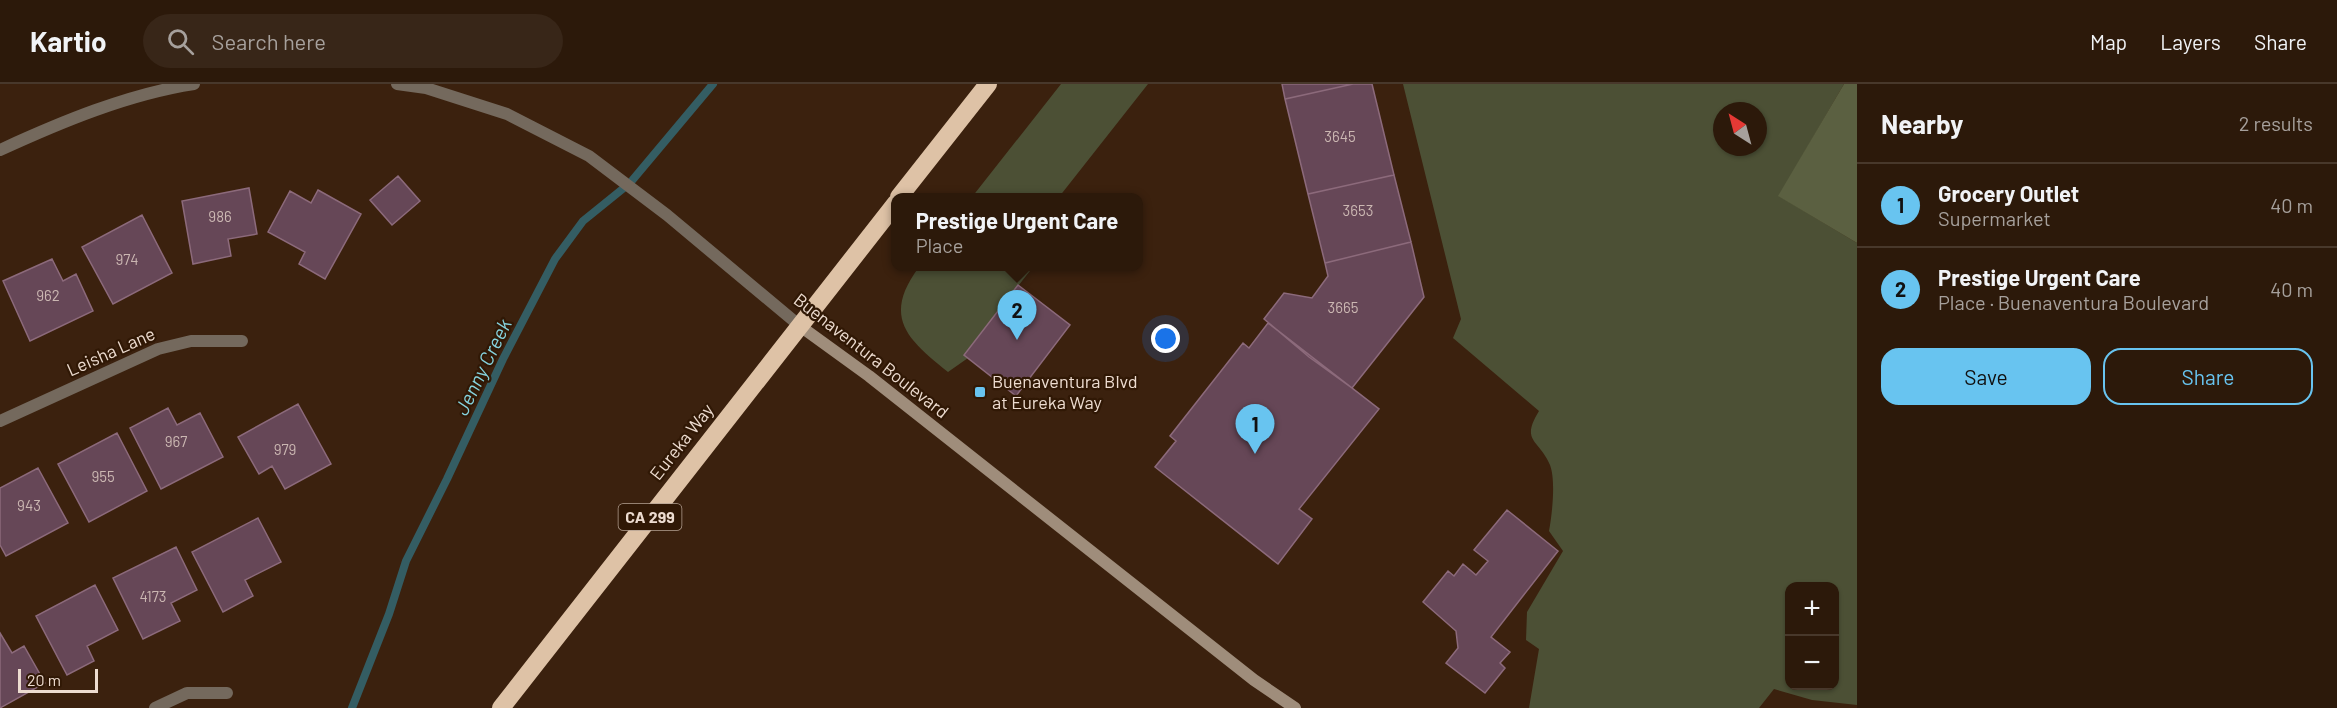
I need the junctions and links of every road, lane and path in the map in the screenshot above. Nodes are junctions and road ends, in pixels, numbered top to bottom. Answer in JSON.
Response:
{"nodes":[{"id":1,"x":194,"y":84,"type":"edge"},
{"id":2,"x":397,"y":84,"type":"edge"},
{"id":3,"x":988,"y":84,"type":"edge"},
{"id":4,"x":0,"y":150,"type":"edge"},
{"id":5,"x":903,"y":193,"type":"edge"},
{"id":6,"x":891,"y":208,"type":"edge"},
{"id":7,"x":800,"y":326,"type":"junction"},
{"id":8,"x":242,"y":341,"type":"dead end"},
{"id":9,"x":0,"y":422,"type":"edge"},
{"id":10,"x":227,"y":693,"type":"dead end"},
{"id":11,"x":155,"y":708,"type":"edge"},
{"id":12,"x":501,"y":708,"type":"edge"},
{"id":13,"x":1295,"y":708,"type":"edge"}],
"edges":[{"from":1,"to":4,"type":"street"},
{"from":2,"to":7,"type":"street","name":"Buenaventura Boulevard"},
{"from":3,"to":5,"type":"highway"},
{"from":6,"to":7,"type":"highway","name":"Eureka Way","number":"CA 299"},
{"from":7,"to":12,"type":"highway","name":"Eureka Way","number":"CA 299"},
{"from":7,"to":13,"type":"main road","name":"Buenaventura Boulevard"},
{"from":8,"to":9,"type":"street","name":"Leisha Lane"},
{"from":10,"to":11,"type":"street"}]}
